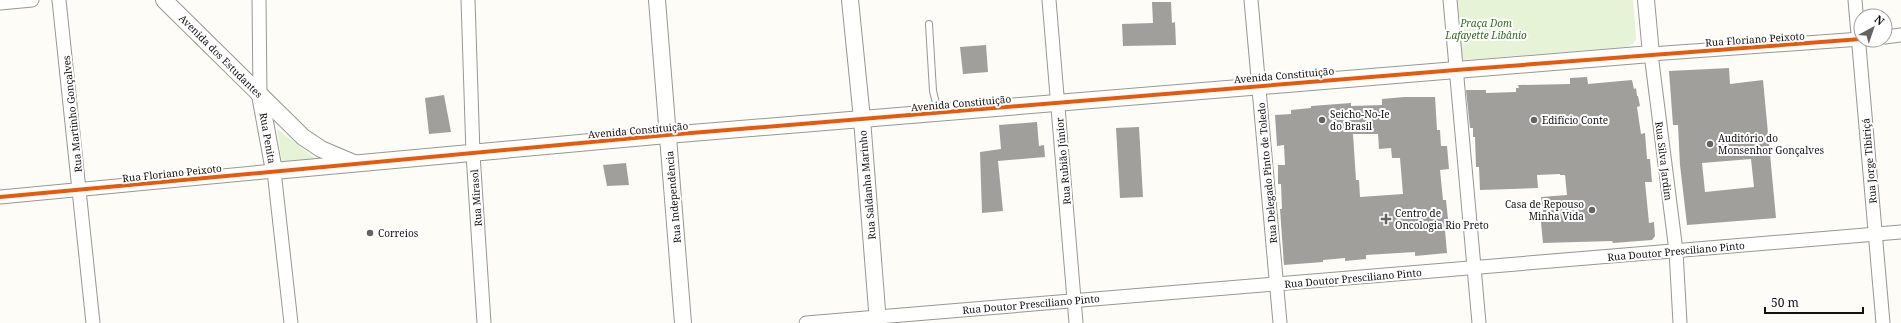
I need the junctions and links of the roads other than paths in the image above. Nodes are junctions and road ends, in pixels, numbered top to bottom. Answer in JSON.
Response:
{"nodes":[{"id":1,"x":32,"y":0,"type":"edge"},
{"id":2,"x":59,"y":0,"type":"edge"},
{"id":3,"x":164,"y":0,"type":"edge"},
{"id":4,"x":259,"y":0,"type":"edge"},
{"id":5,"x":468,"y":0,"type":"edge"},
{"id":6,"x":656,"y":0,"type":"edge"},
{"id":7,"x":850,"y":0,"type":"edge"},
{"id":8,"x":1049,"y":0,"type":"edge"},
{"id":9,"x":1250,"y":0,"type":"edge"},
{"id":10,"x":1450,"y":0,"type":"edge"},
{"id":11,"x":1646,"y":0,"type":"edge"},
{"id":12,"x":0,"y":3,"type":"edge"},
{"id":13,"x":929,"y":24,"type":"dead end"},
{"id":14,"x":1853,"y":40,"type":"edge"},
{"id":15,"x":1861,"y":48,"type":"edge"},
{"id":16,"x":1651,"y":54,"type":"junction"},
{"id":17,"x":1456,"y":70,"type":"junction"},
{"id":18,"x":1260,"y":85,"type":"junction"},
{"id":19,"x":260,"y":95,"type":"junction"},
{"id":20,"x":1058,"y":102,"type":"junction"},
{"id":21,"x":938,"y":113,"type":"junction"},
{"id":22,"x":862,"y":119,"type":"junction"},
{"id":23,"x":668,"y":135,"type":"junction"},
{"id":24,"x":473,"y":154,"type":"junction"},
{"id":25,"x":357,"y":164,"type":"junction"},
{"id":26,"x":274,"y":171,"type":"junction"},
{"id":27,"x":80,"y":191,"type":"junction"},
{"id":28,"x":0,"y":197,"type":"edge"},
{"id":29,"x":1901,"y":232,"type":"edge"},
{"id":30,"x":1875,"y":234,"type":"junction"},
{"id":31,"x":1676,"y":251,"type":"junction"},
{"id":32,"x":1474,"y":268,"type":"junction"},
{"id":33,"x":1277,"y":284,"type":"junction"},
{"id":34,"x":1074,"y":301,"type":"junction"},
{"id":35,"x":878,"y":320,"type":"edge"},
{"id":36,"x":93,"y":323,"type":"edge"},
{"id":37,"x":291,"y":323,"type":"edge"},
{"id":38,"x":484,"y":323,"type":"edge"},
{"id":39,"x":683,"y":323,"type":"edge"},
{"id":40,"x":806,"y":323,"type":"edge"},
{"id":41,"x":1076,"y":323,"type":"edge"},
{"id":42,"x":1280,"y":323,"type":"edge"},
{"id":43,"x":1479,"y":323,"type":"edge"},
{"id":44,"x":1680,"y":323,"type":"edge"},
{"id":45,"x":1883,"y":323,"type":"edge"}],
"edges":[{"from":1,"to":12,"type":"street"},
{"from":2,"to":27,"type":"street","name":"Rua Martinho Gonçalves"},
{"from":3,"to":19,"type":"street","name":"Avenida dos Estudantes"},
{"from":4,"to":19,"type":"street","name":"Rua Penita"},
{"from":5,"to":24,"type":"street","name":"Rua Mirasol"},
{"from":6,"to":23,"type":"street","name":"Rua Independência"},
{"from":7,"to":22,"type":"street","name":"Rua Saldanha Marinho"},
{"from":8,"to":20,"type":"street","name":"Rua Rubião Júnior"},
{"from":9,"to":18,"type":"street","name":"Rua Delegado Pinto de Toledo"},
{"from":10,"to":17,"type":"street"},
{"from":11,"to":16,"type":"street","name":"Rua Silva Jardim"},
{"from":13,"to":21,"type":"lane"},
{"from":14,"to":16,"type":"street","name":"Rua Floriano Peixoto"},
{"from":15,"to":30,"type":"street","name":"Rua Jorge Tibiriçá"},
{"from":16,"to":17,"type":"street","name":"Avenida Constituição"},
{"from":16,"to":31,"type":"street","name":"Rua Silva Jardim"},
{"from":17,"to":18,"type":"street","name":"Avenida Constituição"},
{"from":17,"to":32,"type":"street"},
{"from":18,"to":20,"type":"street","name":"Avenida Constituição"},
{"from":18,"to":33,"type":"street","name":"Rua Delegado Pinto de Toledo"},
{"from":19,"to":25,"type":"street","name":"Avenida dos Estudantes"},
{"from":19,"to":26,"type":"street","name":"Rua Penita"},
{"from":20,"to":21,"type":"street","name":"Avenida Constituição"},
{"from":20,"to":34,"type":"street","name":"Rua Rubião Júnior"},
{"from":21,"to":22,"type":"street","name":"Avenida Constituição"},
{"from":22,"to":23,"type":"street","name":"Avenida Constituição"},
{"from":22,"to":35,"type":"street","name":"Rua Saldanha Marinho"},
{"from":23,"to":24,"type":"street","name":"Avenida Constituição"},
{"from":23,"to":39,"type":"street","name":"Rua Independência"},
{"from":24,"to":25,"type":"street","name":"Avenida Constituição"},
{"from":24,"to":38,"type":"street","name":"Rua Mirasol"},
{"from":25,"to":26,"type":"street","name":"Avenida Constituição"},
{"from":26,"to":27,"type":"street","name":"Rua Floriano Peixoto"},
{"from":26,"to":37,"type":"street","name":"Rua Penita"},
{"from":27,"to":28,"type":"street","name":"Rua Floriano Peixoto"},
{"from":27,"to":36,"type":"street","name":"Rua Martinho Gonçalves"},
{"from":29,"to":30,"type":"street","name":"Rua Doutor Presciliano Pinto"},
{"from":30,"to":31,"type":"street","name":"Rua Doutor Presciliano Pinto"},
{"from":30,"to":45,"type":"street","name":"Rua Jorge Tibiriçá"},
{"from":31,"to":32,"type":"street","name":"Rua Doutor Presciliano Pinto"},
{"from":31,"to":44,"type":"street","name":"Rua Silva Jardim"},
{"from":32,"to":33,"type":"street","name":"Rua Doutor Presciliano Pinto"},
{"from":32,"to":43,"type":"street"},
{"from":33,"to":34,"type":"street","name":"Rua Doutor Presciliano Pinto"},
{"from":33,"to":42,"type":"street","name":"Rua Delegado Pinto de Toledo"},
{"from":34,"to":35,"type":"street","name":"Rua Doutor Presciliano Pinto"},
{"from":34,"to":41,"type":"street","name":"Rua Rubião Júnior"},
{"from":35,"to":40,"type":"street","name":"Rua Doutor Presciliano Pinto"}]}
